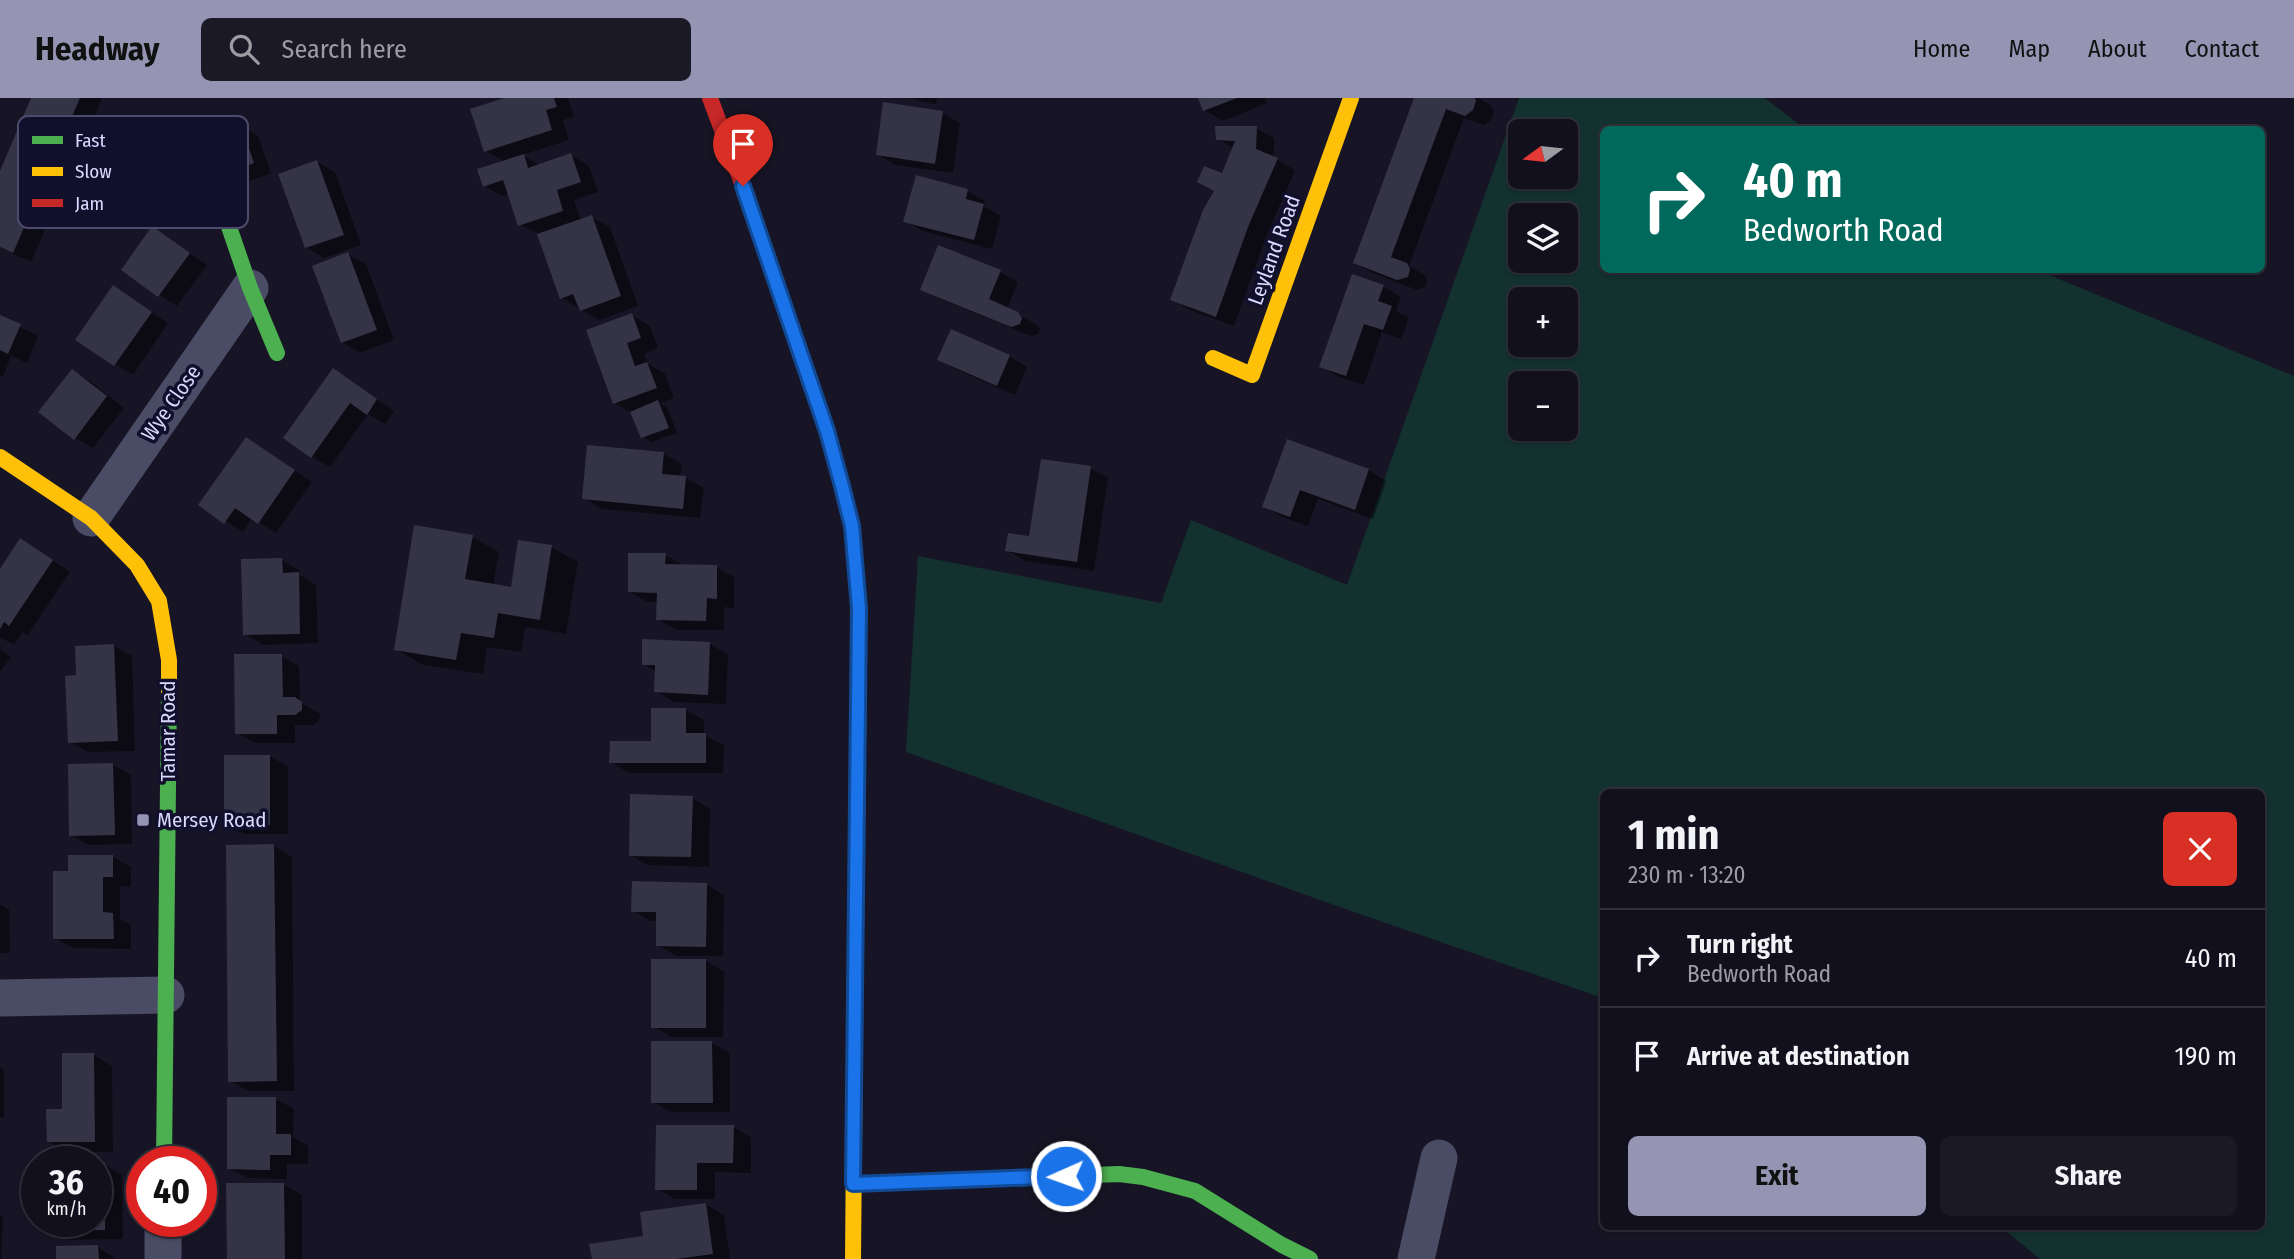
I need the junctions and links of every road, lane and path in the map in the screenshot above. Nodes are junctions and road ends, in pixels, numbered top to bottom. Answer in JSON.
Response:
{"nodes":[{"id":1,"x":710,"y":98,"type":"edge"},
{"id":2,"x":1351,"y":98,"type":"edge"},
{"id":3,"x":229,"y":228,"type":"edge"},
{"id":4,"x":250,"y":288,"type":"junction"},
{"id":5,"x":276,"y":353,"type":"dead end"},
{"id":6,"x":1213,"y":358,"type":"dead end"},
{"id":7,"x":2,"y":464,"type":"edge"},
{"id":8,"x":91,"y":518,"type":"junction"},
{"id":9,"x":166,"y":995,"type":"junction"},
{"id":10,"x":0,"y":998,"type":"edge"},
{"id":11,"x":164,"y":1146,"type":"edge"},
{"id":12,"x":1439,"y":1158,"type":"dead end"},
{"id":13,"x":853,"y":1184,"type":"junction"},
{"id":14,"x":163,"y":1237,"type":"edge"},
{"id":15,"x":163,"y":1259,"type":"edge"},
{"id":16,"x":853,"y":1259,"type":"edge"},
{"id":17,"x":1310,"y":1259,"type":"edge"},
{"id":18,"x":1416,"y":1259,"type":"edge"}],
"edges":[{"from":1,"to":13,"type":"street"},
{"from":2,"to":6,"type":"street","name":"Leyland Road"},
{"from":3,"to":4,"type":"street"},
{"from":4,"to":5,"type":"street"},
{"from":4,"to":8,"type":"street","name":"Wye Close"},
{"from":7,"to":8,"type":"street","name":"Tamar Road"},
{"from":8,"to":9,"type":"street","name":"Tamar Road"},
{"from":9,"to":10,"type":"street"},
{"from":9,"to":11,"type":"street","name":"Tamar Road"},
{"from":12,"to":18,"type":"street"},
{"from":13,"to":16,"type":"street"},
{"from":13,"to":17,"type":"street"},
{"from":14,"to":15,"type":"street"}]}
